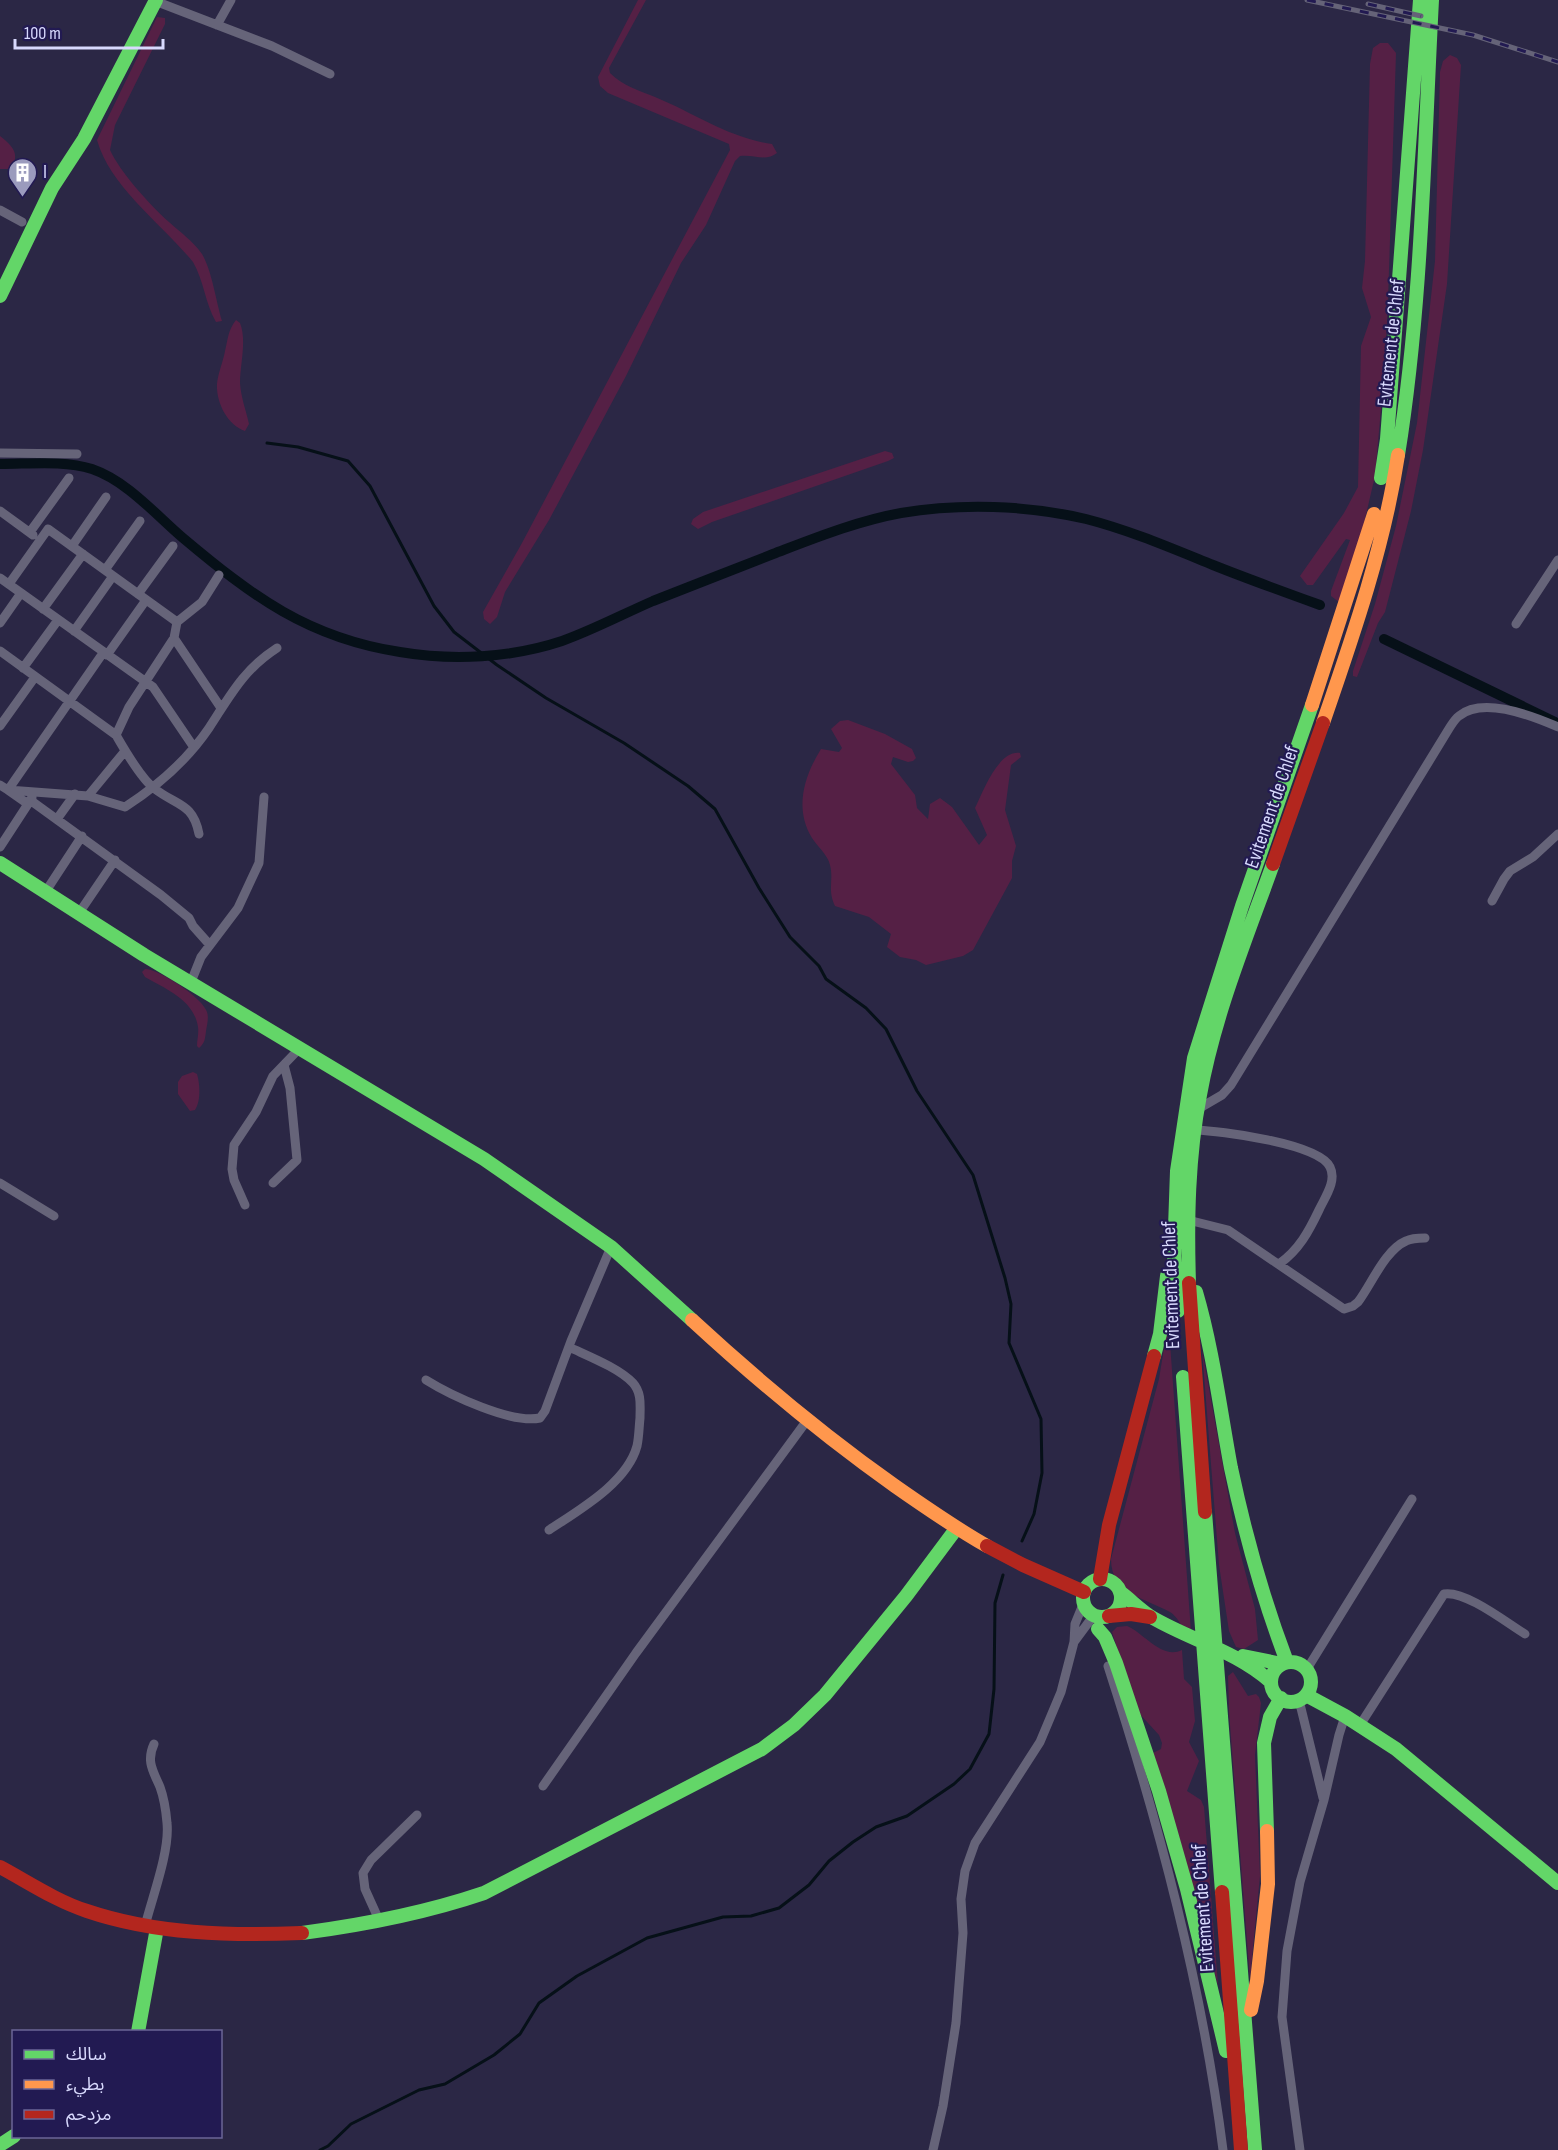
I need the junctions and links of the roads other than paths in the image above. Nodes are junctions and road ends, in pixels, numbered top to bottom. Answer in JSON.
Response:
{"nodes":[{"id":1,"x":156,"y":0,"type":"edge"},
{"id":2,"x":231,"y":0,"type":"edge"},
{"id":3,"x":1420,"y":0,"type":"edge"},
{"id":4,"x":1432,"y":0,"type":"edge"},
{"id":5,"x":217,"y":25,"type":"junction"},
{"id":6,"x":1424,"y":33,"type":"junction"},
{"id":7,"x":330,"y":74,"type":"dead end"},
{"id":8,"x":0,"y":210,"type":"edge"},
{"id":9,"x":22,"y":222,"type":"dead end"},
{"id":10,"x":0,"y":296,"type":"edge"},
{"id":11,"x":0,"y":453,"type":"edge"},
{"id":12,"x":77,"y":454,"type":"dead end"},
{"id":13,"x":69,"y":478,"type":"dead end"},
{"id":14,"x":106,"y":497,"type":"dead end"},
{"id":15,"x":0,"y":511,"type":"edge"},
{"id":16,"x":38,"y":521,"type":"junction"},
{"id":17,"x":140,"y":521,"type":"dead end"},
{"id":18,"x":48,"y":529,"type":"junction"},
{"id":19,"x":30,"y":532,"type":"junction"},
{"id":20,"x":40,"y":540,"type":"junction"},
{"id":21,"x":72,"y":546,"type":"junction"},
{"id":22,"x":173,"y":546,"type":"dead end"},
{"id":23,"x":83,"y":554,"type":"junction"},
{"id":24,"x":1558,"y":560,"type":"edge"},
{"id":25,"x":105,"y":570,"type":"junction"},
{"id":26,"x":219,"y":575,"type":"dead end"},
{"id":27,"x":113,"y":576,"type":"junction"},
{"id":28,"x":0,"y":578,"type":"edge"},
{"id":29,"x":9,"y":584,"type":"junction"},
{"id":30,"x":21,"y":593,"type":"junction"},
{"id":31,"x":142,"y":597,"type":"junction"},
{"id":32,"x":43,"y":609,"type":"junction"},
{"id":33,"x":58,"y":620,"type":"junction"},
{"id":34,"x":177,"y":622,"type":"junction"},
{"id":35,"x":0,"y":623,"type":"edge"},
{"id":36,"x":1516,"y":624,"type":"dead end"},
{"id":37,"x":74,"y":631,"type":"junction"},
{"id":38,"x":174,"y":638,"type":"junction"},
{"id":39,"x":277,"y":648,"type":"dead end"},
{"id":40,"x":0,"y":651,"type":"edge"},
{"id":41,"x":105,"y":654,"type":"junction"},
{"id":42,"x":23,"y":668,"type":"junction"},
{"id":43,"x":35,"y":677,"type":"junction"},
{"id":44,"x":144,"y":682,"type":"junction"},
{"id":45,"x":70,"y":702,"type":"junction"},
{"id":46,"x":221,"y":708,"type":"junction"},
{"id":47,"x":0,"y":726,"type":"edge"},
{"id":48,"x":1558,"y":727,"type":"edge"},
{"id":49,"x":116,"y":735,"type":"junction"},
{"id":50,"x":193,"y":746,"type":"junction"},
{"id":51,"x":124,"y":751,"type":"junction"},
{"id":52,"x":4,"y":787,"type":"edge"},
{"id":53,"x":154,"y":789,"type":"junction"},
{"id":54,"x":75,"y":794,"type":"junction"},
{"id":55,"x":88,"y":796,"type":"junction"},
{"id":56,"x":264,"y":797,"type":"dead end"},
{"id":57,"x":31,"y":799,"type":"junction"},
{"id":58,"x":57,"y":819,"type":"junction"},
{"id":59,"x":199,"y":834,"type":"dead end"},
{"id":60,"x":1558,"y":834,"type":"edge"},
{"id":61,"x":82,"y":836,"type":"junction"},
{"id":62,"x":0,"y":847,"type":"edge"},
{"id":63,"x":116,"y":860,"type":"junction"},
{"id":64,"x":0,"y":863,"type":"edge"},
{"id":65,"x":46,"y":891,"type":"junction"},
{"id":66,"x":1492,"y":901,"type":"dead end"},
{"id":67,"x":79,"y":913,"type":"junction"},
{"id":68,"x":209,"y":944,"type":"junction"},
{"id":69,"x":191,"y":982,"type":"junction"},
{"id":70,"x":299,"y":1049,"type":"junction"},
{"id":71,"x":284,"y":1065,"type":"junction"},
{"id":72,"x":1198,"y":1109,"type":"junction"},
{"id":73,"x":1195,"y":1130,"type":"junction"},
{"id":74,"x":0,"y":1183,"type":"edge"},
{"id":75,"x":273,"y":1183,"type":"dead end"},
{"id":76,"x":245,"y":1205,"type":"dead end"},
{"id":77,"x":54,"y":1216,"type":"dead end"},
{"id":78,"x":1181,"y":1220,"type":"junction"},
{"id":79,"x":1425,"y":1238,"type":"dead end"},
{"id":80,"x":611,"y":1247,"type":"junction"},
{"id":81,"x":1188,"y":1263,"type":"junction"},
{"id":82,"x":1279,"y":1264,"type":"junction"},
{"id":83,"x":569,"y":1347,"type":"junction"},
{"id":84,"x":426,"y":1380,"type":"dead end"},
{"id":85,"x":808,"y":1419,"type":"junction"},
{"id":86,"x":1412,"y":1499,"type":"dead end"},
{"id":87,"x":956,"y":1529,"type":"junction"},
{"id":88,"x":549,"y":1530,"type":"dead end"},
{"id":89,"x":1100,"y":1579,"type":"junction"},
{"id":90,"x":1120,"y":1592,"type":"junction"},
{"id":91,"x":1084,"y":1597,"type":"junction"},
{"id":92,"x":1152,"y":1617,"type":"junction"},
{"id":93,"x":1100,"y":1619,"type":"junction"},
{"id":94,"x":1208,"y":1629,"type":"junction"},
{"id":95,"x":1525,"y":1634,"type":"dead end"},
{"id":96,"x":1074,"y":1642,"type":"junction"},
{"id":97,"x":1235,"y":1655,"type":"junction"},
{"id":98,"x":1284,"y":1663,"type":"junction"},
{"id":99,"x":1211,"y":1664,"type":"junction"},
{"id":100,"x":1307,"y":1669,"type":"junction"},
{"id":101,"x":1271,"y":1682,"type":"junction"},
{"id":102,"x":1303,"y":1697,"type":"junction"},
{"id":103,"x":1281,"y":1698,"type":"junction"},
{"id":104,"x":1345,"y":1716,"type":"junction"},
{"id":105,"x":1360,"y":1725,"type":"junction"},
{"id":106,"x":154,"y":1744,"type":"dead end"},
{"id":107,"x":543,"y":1786,"type":"dead end"},
{"id":108,"x":1324,"y":1800,"type":"junction"},
{"id":109,"x":417,"y":1815,"type":"dead end"},
{"id":110,"x":0,"y":1867,"type":"edge"},
{"id":111,"x":1558,"y":1882,"type":"edge"},
{"id":112,"x":379,"y":1920,"type":"junction"},
{"id":113,"x":151,"y":1927,"type":"junction"},
{"id":114,"x":1246,"y":2029,"type":"junction"},
{"id":115,"x":138,"y":2030,"type":"edge"},
{"id":116,"x":1235,"y":2080,"type":"junction"},
{"id":117,"x":933,"y":2150,"type":"edge"},
{"id":118,"x":1223,"y":2150,"type":"edge"},
{"id":119,"x":1241,"y":2150,"type":"edge"},
{"id":120,"x":1256,"y":2150,"type":"edge"},
{"id":121,"x":1300,"y":2150,"type":"edge"}],
"edges":[{"from":1,"to":5,"type":"street"},
{"from":1,"to":10,"type":"main road"},
{"from":2,"to":5,"type":"street"},
{"from":3,"to":6,"type":"main road","name":"Evitement de Chlef"},
{"from":4,"to":6,"type":"main road","name":"Evitement de Chlef"},
{"from":5,"to":7,"type":"street"},
{"from":6,"to":72,"type":"main road","name":"Evitement de Chlef"},
{"from":6,"to":78,"type":"main road","name":"Evitement de Chlef"},
{"from":8,"to":9,"type":"street"},
{"from":11,"to":12,"type":"street"},
{"from":13,"to":16,"type":"street"},
{"from":14,"to":21,"type":"street"},
{"from":15,"to":19,"type":"street"},
{"from":16,"to":18,"type":"street"},
{"from":16,"to":19,"type":"street"},
{"from":17,"to":25,"type":"street"},
{"from":18,"to":20,"type":"street"},
{"from":18,"to":21,"type":"street"},
{"from":19,"to":20,"type":"street"},
{"from":20,"to":29,"type":"street"},
{"from":21,"to":23,"type":"street"},
{"from":22,"to":31,"type":"street"},
{"from":23,"to":25,"type":"street"},
{"from":23,"to":32,"type":"street"},
{"from":24,"to":36,"type":"street"},
{"from":25,"to":27,"type":"street"},
{"from":26,"to":34,"type":"street"},
{"from":27,"to":31,"type":"street"},
{"from":27,"to":37,"type":"street"},
{"from":28,"to":29,"type":"street"},
{"from":29,"to":30,"type":"street"},
{"from":30,"to":32,"type":"street"},
{"from":30,"to":35,"type":"street"},
{"from":31,"to":34,"type":"street"},
{"from":31,"to":41,"type":"street"},
{"from":32,"to":33,"type":"street"},
{"from":33,"to":37,"type":"street"},
{"from":33,"to":42,"type":"street"},
{"from":34,"to":38,"type":"street"},
{"from":37,"to":41,"type":"street"},
{"from":38,"to":44,"type":"street"},
{"from":38,"to":46,"type":"street"},
{"from":39,"to":46,"type":"street"},
{"from":40,"to":42,"type":"street"},
{"from":41,"to":44,"type":"street"},
{"from":41,"to":45,"type":"street"},
{"from":42,"to":43,"type":"street"},
{"from":43,"to":45,"type":"street"},
{"from":43,"to":47,"type":"street"},
{"from":44,"to":49,"type":"street"},
{"from":44,"to":50,"type":"street"},
{"from":45,"to":49,"type":"street"},
{"from":45,"to":52,"type":"street"},
{"from":46,"to":50,"type":"street"},
{"from":48,"to":72,"type":"street"},
{"from":49,"to":51,"type":"street"},
{"from":50,"to":53,"type":"street"},
{"from":51,"to":53,"type":"street"},
{"from":51,"to":55,"type":"street"},
{"from":52,"to":57,"type":"street"},
{"from":52,"to":57,"type":"street"},
{"from":53,"to":55,"type":"street"},
{"from":53,"to":59,"type":"street"},
{"from":54,"to":55,"type":"street"},
{"from":54,"to":57,"type":"street"},
{"from":54,"to":58,"type":"street"},
{"from":56,"to":68,"type":"street"},
{"from":57,"to":58,"type":"street"},
{"from":57,"to":62,"type":"street"},
{"from":58,"to":61,"type":"street"},
{"from":60,"to":66,"type":"street"},
{"from":61,"to":63,"type":"street"},
{"from":61,"to":65,"type":"street"},
{"from":63,"to":67,"type":"street"},
{"from":63,"to":68,"type":"street"},
{"from":64,"to":65,"type":"main road"},
{"from":65,"to":67,"type":"main road"},
{"from":67,"to":69,"type":"main road"},
{"from":68,"to":69,"type":"street"},
{"from":69,"to":70,"type":"main road"},
{"from":70,"to":71,"type":"street"},
{"from":70,"to":80,"type":"main road"},
{"from":71,"to":75,"type":"street"},
{"from":71,"to":76,"type":"street"},
{"from":72,"to":73,"type":"main road","name":"Evitement de Chlef"},
{"from":73,"to":78,"type":"main road","name":"Evitement de Chlef"},
{"from":73,"to":82,"type":"street"},
{"from":74,"to":77,"type":"street"},
{"from":78,"to":81,"type":"main road","name":"Evitement de Chlef"},
{"from":78,"to":82,"type":"street"},
{"from":78,"to":89,"type":"main road"},
{"from":78,"to":94,"type":"main road","name":"Evitement de Chlef"},
{"from":79,"to":82,"type":"street"},
{"from":80,"to":83,"type":"street"},
{"from":80,"to":85,"type":"main road"},
{"from":81,"to":94,"type":"main road","name":"Evitement de Chlef"},
{"from":81,"to":98,"type":"main road"},
{"from":83,"to":84,"type":"street"},
{"from":83,"to":88,"type":"street"},
{"from":85,"to":87,"type":"main road"},
{"from":85,"to":107,"type":"street"},
{"from":86,"to":100,"type":"street"},
{"from":87,"to":91,"type":"main road"},
{"from":87,"to":112,"type":"main road"},
{"from":89,"to":90,"type":"main road"},
{"from":89,"to":91,"type":"main road"},
{"from":90,"to":92,"type":"main road"},
{"from":90,"to":93,"type":"main road"},
{"from":91,"to":93,"type":"main road"},
{"from":91,"to":96,"type":"street"},
{"from":92,"to":93,"type":"main road"},
{"from":92,"to":97,"type":"main road"},
{"from":93,"to":96,"type":"street"},
{"from":93,"to":116,"type":"main road"},
{"from":93,"to":118,"type":"street"},
{"from":94,"to":99,"type":"main road"},
{"from":95,"to":105,"type":"street"},
{"from":96,"to":117,"type":"street"},
{"from":97,"to":98,"type":"main road"},
{"from":97,"to":101,"type":"main road"},
{"from":98,"to":100,"type":"main road"},
{"from":98,"to":101,"type":"main road"},
{"from":99,"to":114,"type":"main road","name":"Evitement de Chlef"},
{"from":99,"to":116,"type":"main road","name":"Evitement de Chlef"},
{"from":100,"to":102,"type":"main road"},
{"from":101,"to":103,"type":"main road"},
{"from":102,"to":103,"type":"main road"},
{"from":102,"to":104,"type":"main road"},
{"from":102,"to":108,"type":"street"},
{"from":103,"to":114,"type":"main road"},
{"from":104,"to":105,"type":"main road"},
{"from":104,"to":108,"type":"street"},
{"from":105,"to":111,"type":"main road"},
{"from":106,"to":113,"type":"street"},
{"from":108,"to":121,"type":"street"},
{"from":109,"to":112,"type":"street"},
{"from":110,"to":113,"type":"main road"},
{"from":112,"to":113,"type":"main road"},
{"from":113,"to":115,"type":"main road"},
{"from":114,"to":120,"type":"main road","name":"Evitement de Chlef"},
{"from":116,"to":119,"type":"main road","name":"Evitement de Chlef"}]}
